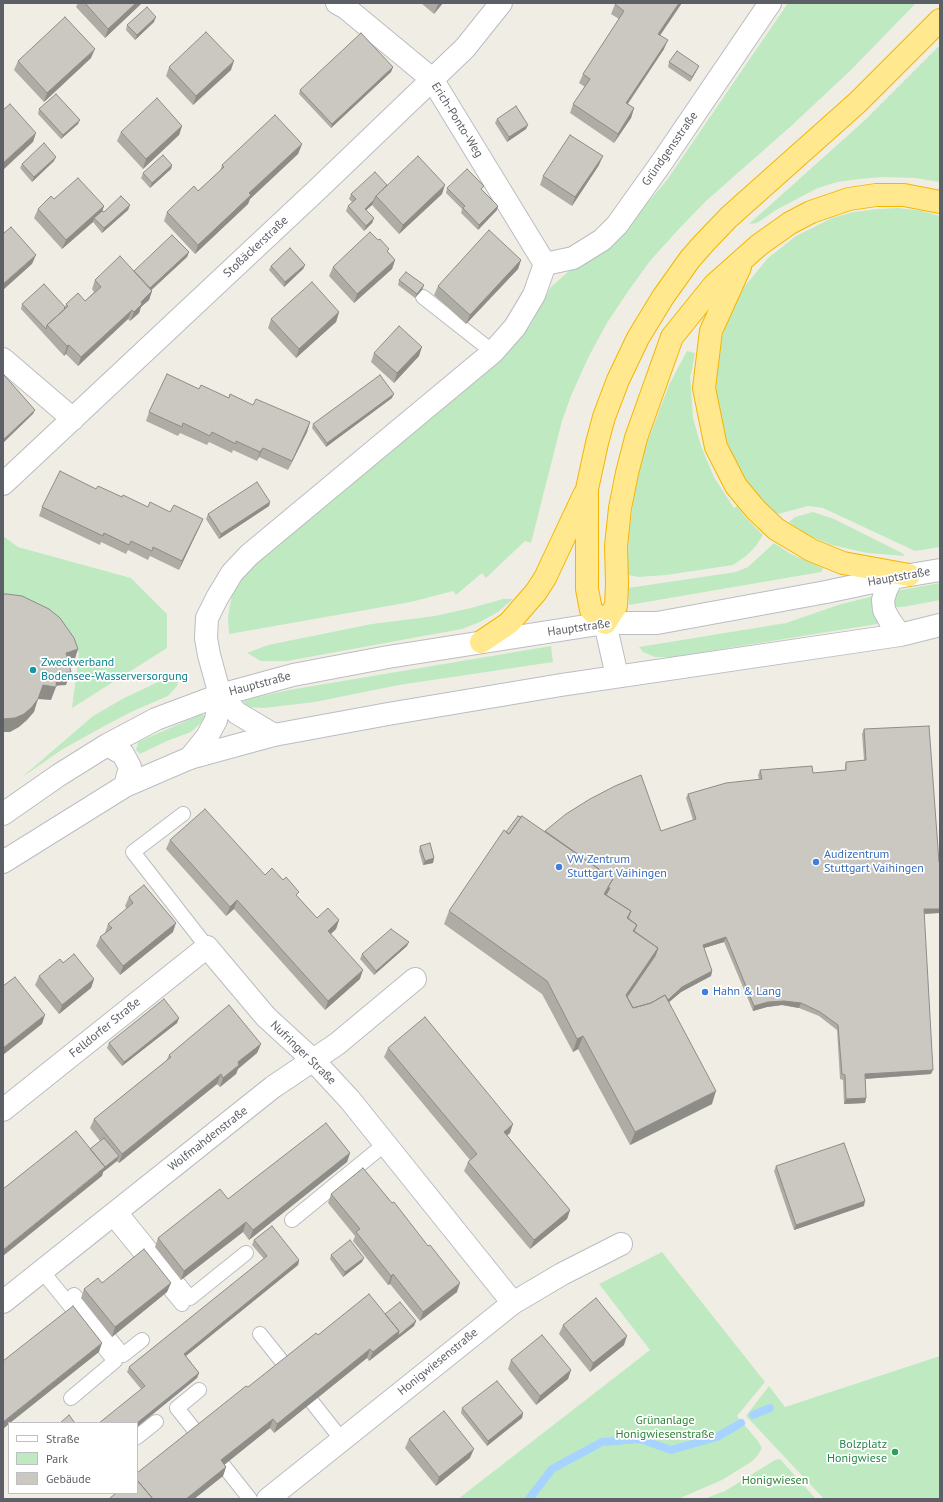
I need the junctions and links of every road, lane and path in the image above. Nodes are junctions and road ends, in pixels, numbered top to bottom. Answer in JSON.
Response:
{"nodes":[{"id":1,"x":337,"y":3,"type":"edge"},
{"id":2,"x":501,"y":3,"type":"edge"},
{"id":3,"x":770,"y":3,"type":"edge"},
{"id":4,"x":940,"y":20,"type":"edge"},
{"id":5,"x":432,"y":79,"type":"junction"},
{"id":6,"x":940,"y":202,"type":"edge"},
{"id":7,"x":744,"y":259,"type":"junction"},
{"id":8,"x":545,"y":264,"type":"junction"},
{"id":9,"x":423,"y":297,"type":"dead end"},
{"id":10,"x":493,"y":352,"type":"junction"},
{"id":11,"x":3,"y":359,"type":"edge"},
{"id":12,"x":73,"y":419,"type":"junction"},
{"id":13,"x":3,"y":484,"type":"edge"},
{"id":14,"x":587,"y":489,"type":"junction"},
{"id":15,"x":940,"y":570,"type":"edge"},
{"id":16,"x":900,"y":576,"type":"junction"},
{"id":17,"x":605,"y":623,"type":"junction"},
{"id":18,"x":940,"y":625,"type":"edge"},
{"id":19,"x":900,"y":635,"type":"junction"},
{"id":20,"x":481,"y":642,"type":"junction"},
{"id":21,"x":617,"y":676,"type":"junction"},
{"id":22,"x":220,"y":695,"type":"junction"},
{"id":23,"x":274,"y":736,"type":"junction"},
{"id":24,"x":108,"y":745,"type":"junction"},
{"id":25,"x":190,"y":758,"type":"junction"},
{"id":26,"x":125,"y":786,"type":"junction"},
{"id":27,"x":3,"y":814,"type":"edge"},
{"id":28,"x":182,"y":814,"type":"dead end"},
{"id":29,"x":3,"y":862,"type":"edge"},
{"id":30,"x":207,"y":947,"type":"junction"},
{"id":31,"x":415,"y":979,"type":"dead end"},
{"id":32,"x":313,"y":1060,"type":"junction"},
{"id":33,"x":3,"y":1110,"type":"edge"},
{"id":34,"x":385,"y":1144,"type":"junction"},
{"id":35,"x":115,"y":1213,"type":"junction"},
{"id":36,"x":292,"y":1220,"type":"dead end"},
{"id":37,"x":621,"y":1244,"type":"dead end"},
{"id":38,"x":246,"y":1253,"type":"dead end"},
{"id":39,"x":46,"y":1268,"type":"junction"},
{"id":40,"x":3,"y":1302,"type":"edge"},
{"id":41,"x":513,"y":1303,"type":"junction"},
{"id":42,"x":182,"y":1304,"type":"dead end"},
{"id":43,"x":260,"y":1334,"type":"dead end"},
{"id":44,"x":142,"y":1340,"type":"dead end"},
{"id":45,"x":284,"y":1364,"type":"edge"},
{"id":46,"x":199,"y":1390,"type":"dead end"},
{"id":47,"x":71,"y":1398,"type":"dead end"},
{"id":48,"x":312,"y":1402,"type":"edge"},
{"id":49,"x":156,"y":1422,"type":"dead end"},
{"id":50,"x":196,"y":1432,"type":"edge"},
{"id":51,"x":138,"y":1436,"type":"edge"},
{"id":52,"x":342,"y":1440,"type":"junction"},
{"id":53,"x":223,"y":1465,"type":"edge"},
{"id":54,"x":250,"y":1499,"type":"edge"},
{"id":55,"x":268,"y":1499,"type":"edge"}],
"edges":[{"from":1,"to":5,"type":"street","name":"Erich-Ponto-Weg"},
{"from":2,"to":5,"type":"street","name":"Stoßäckerstraße"},
{"from":3,"to":8,"type":"street","name":"Gründgensstraße"},
{"from":4,"to":14,"type":"highway"},
{"from":5,"to":8,"type":"street","name":"Erich-Ponto-Weg"},
{"from":5,"to":12,"type":"street","name":"Stoßäckerstraße"},
{"from":6,"to":7,"type":"highway"},
{"from":7,"to":16,"type":"highway"},
{"from":7,"to":17,"type":"highway"},
{"from":8,"to":10,"type":"street","name":"Hauptstraße"},
{"from":9,"to":10,"type":"lane"},
{"from":10,"to":22,"type":"street","name":"Hauptstraße"},
{"from":11,"to":12,"type":"street"},
{"from":12,"to":13,"type":"street","name":"Stoßäckerstraße"},
{"from":14,"to":17,"type":"highway"},
{"from":14,"to":20,"type":"highway"},
{"from":15,"to":16,"type":"street","name":"Hauptstraße"},
{"from":16,"to":17,"type":"street","name":"Hauptstraße"},
{"from":16,"to":19,"type":"street"},
{"from":17,"to":20,"type":"street","name":"Hauptstraße"},
{"from":17,"to":21,"type":"street"},
{"from":18,"to":19,"type":"street","name":"Hauptstraße"},
{"from":19,"to":21,"type":"street","name":"Hauptstraße"},
{"from":20,"to":22,"type":"street","name":"Hauptstraße"},
{"from":21,"to":23,"type":"street","name":"Hauptstraße"},
{"from":22,"to":23,"type":"street","name":"Hauptstraße"},
{"from":22,"to":24,"type":"street","name":"Hauptstraße"},
{"from":22,"to":25,"type":"street","name":"Hauptstraße"},
{"from":23,"to":25,"type":"street","name":"Hauptstraße"},
{"from":24,"to":26,"type":"street"},
{"from":24,"to":27,"type":"street","name":"Hauptstraße"},
{"from":25,"to":26,"type":"street","name":"Hauptstraße"},
{"from":26,"to":29,"type":"street","name":"Hauptstraße"},
{"from":28,"to":30,"type":"lane","name":"Nufringer Straße"},
{"from":30,"to":32,"type":"street","name":"Nufringer Straße"},
{"from":30,"to":33,"type":"street","name":"Felldorfer Straße"},
{"from":31,"to":32,"type":"street","name":"Wolfmahdenstraße"},
{"from":32,"to":34,"type":"street","name":"Nufringer Straße"},
{"from":32,"to":35,"type":"street","name":"Wolfmahdenstraße"},
{"from":34,"to":36,"type":"lane"},
{"from":34,"to":41,"type":"street","name":"Nufringer Straße"},
{"from":35,"to":38,"type":"lane"},
{"from":35,"to":39,"type":"street","name":"Wolfmahdenstraße"},
{"from":35,"to":42,"type":"lane"},
{"from":37,"to":41,"type":"street","name":"Honigwiesenstraße"},
{"from":39,"to":40,"type":"street","name":"Wolfmahdenstraße"},
{"from":39,"to":44,"type":"lane"},
{"from":39,"to":47,"type":"lane"},
{"from":41,"to":52,"type":"street","name":"Honigwiesenstraße"},
{"from":43,"to":45,"type":"lane"},
{"from":46,"to":50,"type":"lane"},
{"from":48,"to":52,"type":"lane"},
{"from":49,"to":51,"type":"lane"},
{"from":52,"to":55,"type":"street","name":"Honigwiesenstraße"},
{"from":53,"to":54,"type":"lane"}]}
